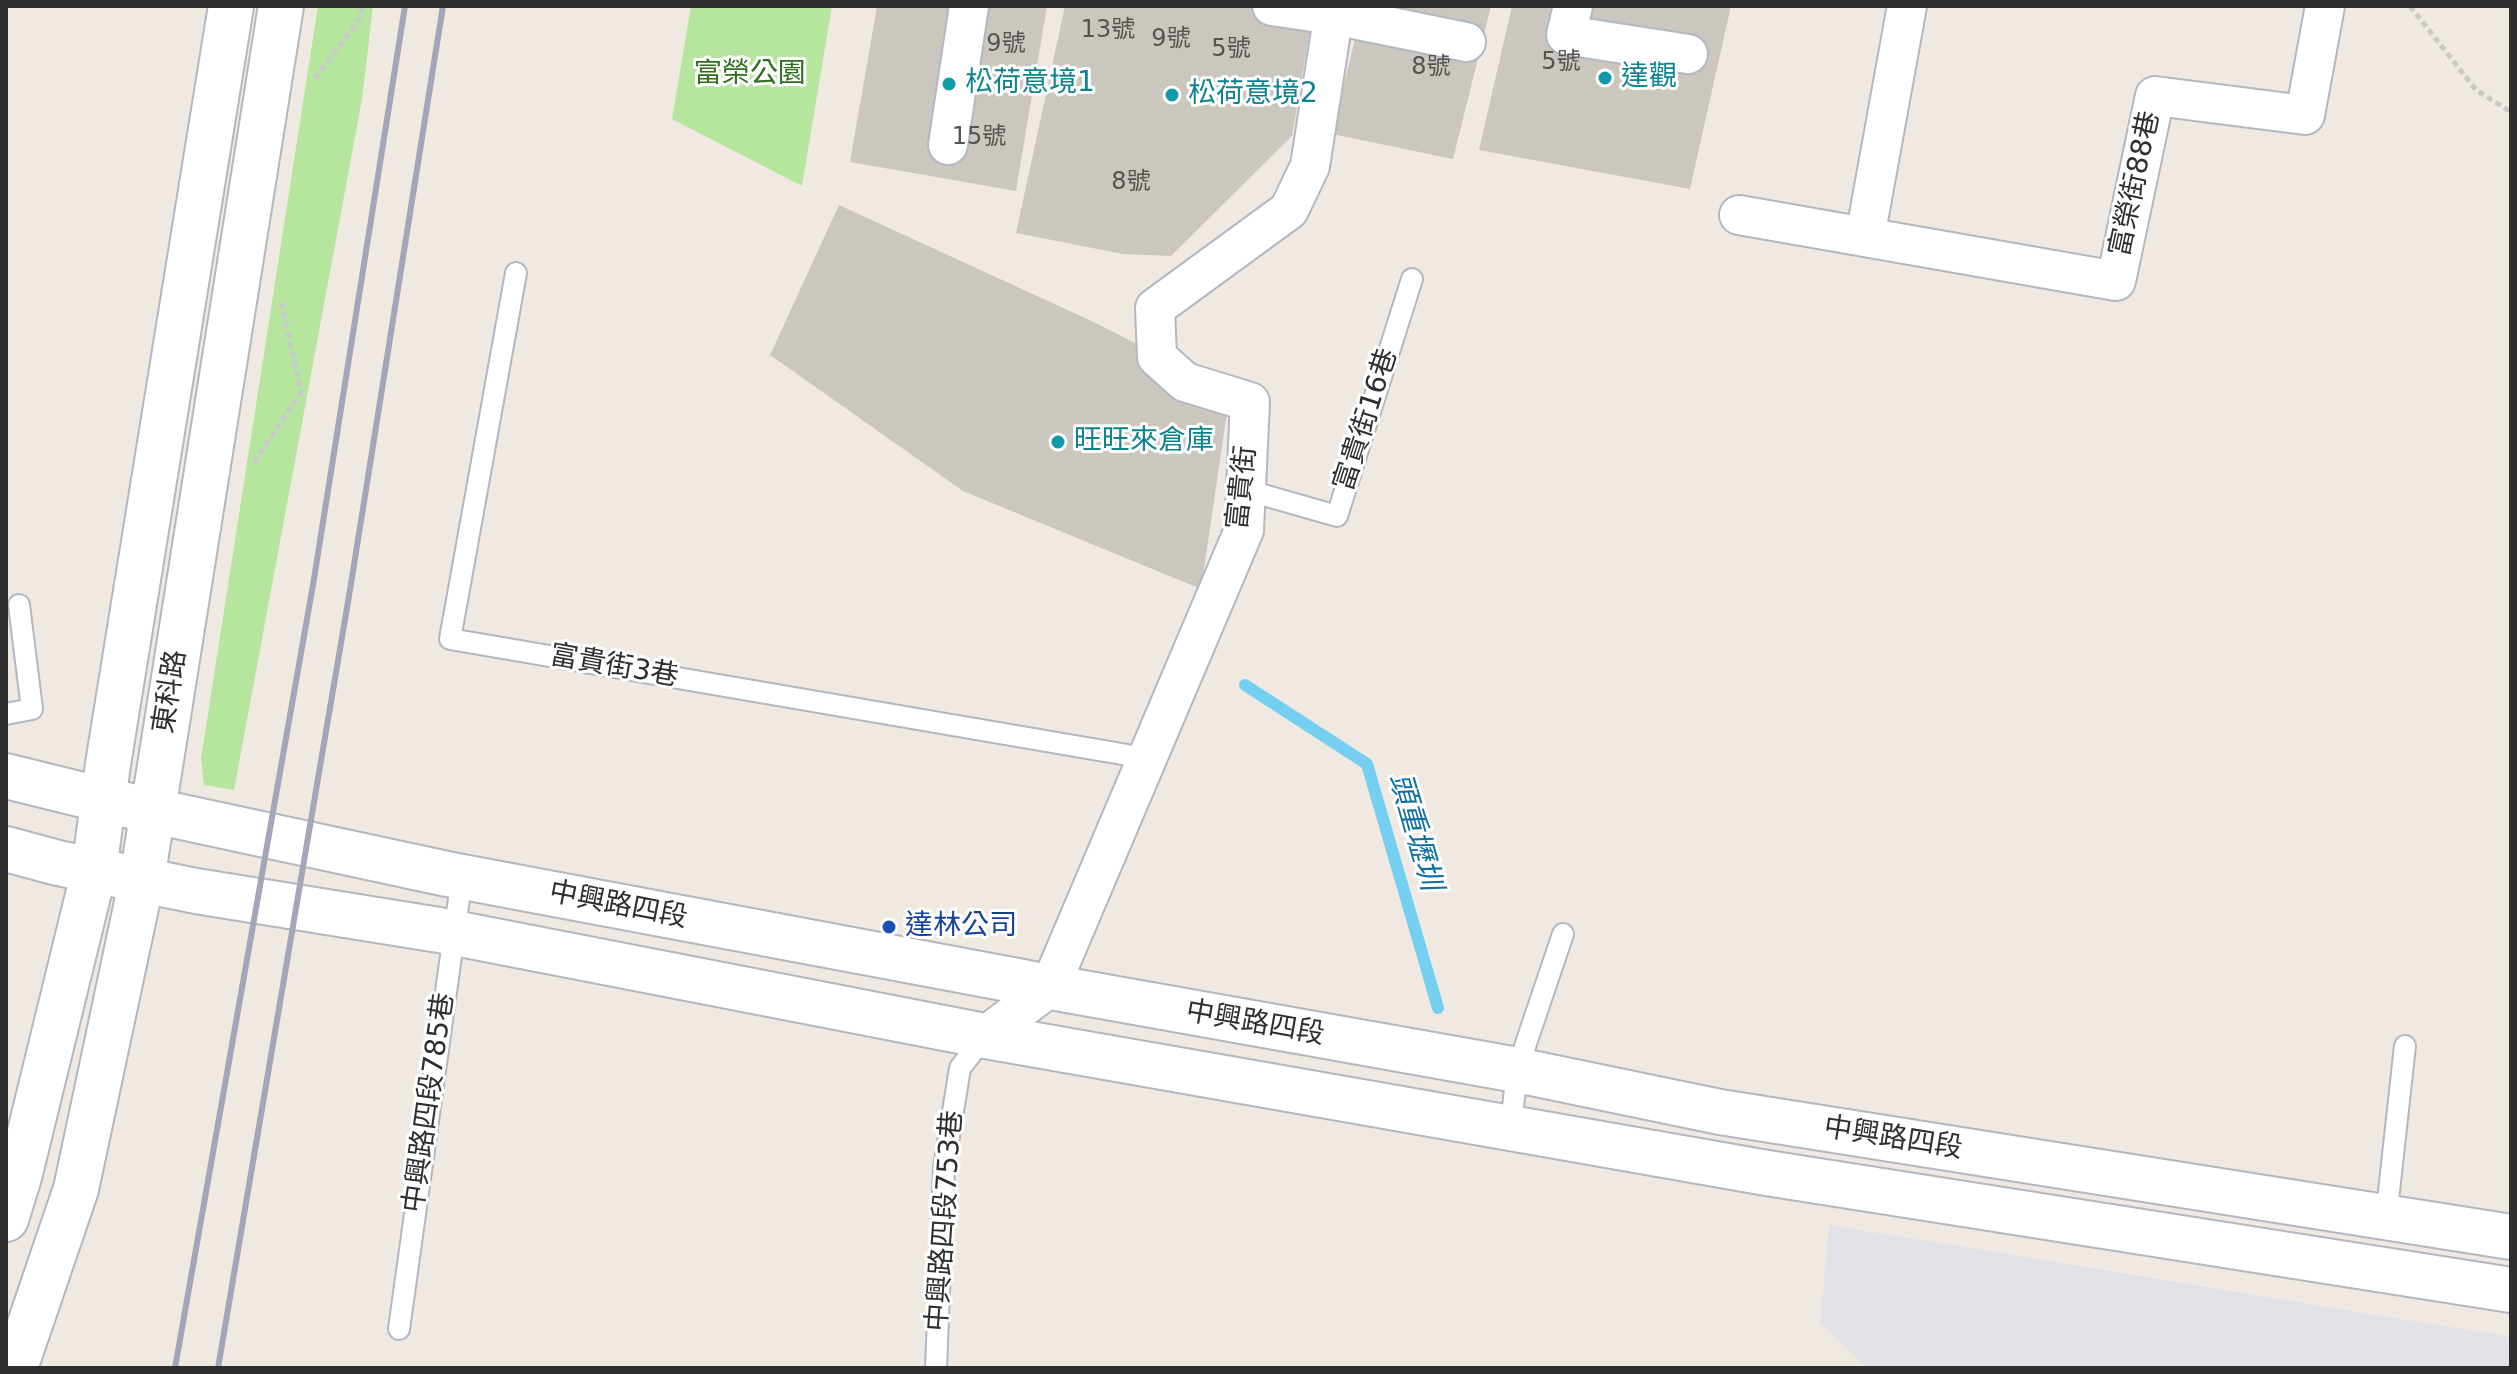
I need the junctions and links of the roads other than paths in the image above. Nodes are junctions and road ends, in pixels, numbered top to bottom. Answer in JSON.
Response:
{"nodes":[{"id":1,"x":231,"y":6,"type":"edge"},
{"id":2,"x":281,"y":6,"type":"edge"},
{"id":3,"x":969,"y":6,"type":"edge"},
{"id":4,"x":1272,"y":6,"type":"edge"},
{"id":5,"x":1573,"y":6,"type":"edge"},
{"id":6,"x":1907,"y":6,"type":"edge"},
{"id":7,"x":2325,"y":6,"type":"edge"},
{"id":8,"x":1334,"y":10,"type":"edge"},
{"id":9,"x":1466,"y":42,"type":"dead end"},
{"id":10,"x":1688,"y":54,"type":"dead end"},
{"id":11,"x":948,"y":145,"type":"dead end"},
{"id":12,"x":1739,"y":215,"type":"dead end"},
{"id":13,"x":1865,"y":237,"type":"junction"},
{"id":14,"x":516,"y":273,"type":"dead end"},
{"id":15,"x":1412,"y":279,"type":"dead end"},
{"id":16,"x":1246,"y":490,"type":"junction"},
{"id":17,"x":19,"y":605,"type":"dead end"},
{"id":18,"x":6,"y":714,"type":"edge"},
{"id":19,"x":1145,"y":758,"type":"junction"},
{"id":20,"x":6,"y":776,"type":"edge"},
{"id":21,"x":103,"y":800,"type":"junction"},
{"id":22,"x":152,"y":811,"type":"junction"},
{"id":23,"x":6,"y":849,"type":"edge"},
{"id":24,"x":94,"y":871,"type":"junction"},
{"id":25,"x":462,"y":877,"type":"junction"},
{"id":26,"x":142,"y":879,"type":"junction"},
{"id":27,"x":454,"y":933,"type":"junction"},
{"id":28,"x":1563,"y":934,"type":"dead end"},
{"id":29,"x":1050,"y":987,"type":"junction"},
{"id":30,"x":985,"y":1036,"type":"junction"},
{"id":31,"x":2405,"y":1046,"type":"dead end"},
{"id":32,"x":1517,"y":1070,"type":"junction"},
{"id":33,"x":1511,"y":1127,"type":"junction"},
{"id":34,"x":2386,"y":1218,"type":"junction"},
{"id":35,"x":6,"y":1219,"type":"edge"},
{"id":36,"x":2511,"y":1237,"type":"edge"},
{"id":37,"x":2511,"y":1290,"type":"edge"},
{"id":38,"x":399,"y":1329,"type":"dead end"},
{"id":39,"x":15,"y":1368,"type":"edge"},
{"id":40,"x":936,"y":1368,"type":"edge"}],
"edges":[{"from":1,"to":21,"type":"main road","name":"東科路"},
{"from":2,"to":22,"type":"main road","name":"東科路"},
{"from":3,"to":11,"type":"street"},
{"from":4,"to":8,"type":"street"},
{"from":5,"to":10,"type":"street"},
{"from":6,"to":13,"type":"street"},
{"from":7,"to":13,"type":"street","name":"富榮街88巷"},
{"from":8,"to":9,"type":"street"},
{"from":8,"to":16,"type":"street","name":"富貴街"},
{"from":12,"to":13,"type":"street","name":"富榮街88巷"},
{"from":14,"to":19,"type":"lane","name":"富貴街3巷"},
{"from":15,"to":16,"type":"lane","name":"富貴街16巷"},
{"from":16,"to":19,"type":"street","name":"富貴街"},
{"from":17,"to":18,"type":"lane"},
{"from":19,"to":29,"type":"street","name":"富貴街"},
{"from":20,"to":21,"type":"main road","name":"中興路四段"},
{"from":21,"to":22,"type":"main road","name":"中興路四段"},
{"from":21,"to":24,"type":"main road","name":"東科路"},
{"from":22,"to":25,"type":"main road","name":"中興路四段"},
{"from":22,"to":26,"type":"main road","name":"東科路"},
{"from":23,"to":24,"type":"main road","name":"中興路四段"},
{"from":24,"to":26,"type":"main road","name":"中興路四段"},
{"from":24,"to":35,"type":"main road","name":"東科路"},
{"from":25,"to":27,"type":"lane","name":"中興路四段785巷"},
{"from":25,"to":29,"type":"main road","name":"中興路四段"},
{"from":26,"to":27,"type":"main road","name":"中興路四段"},
{"from":26,"to":39,"type":"main road","name":"東科路"},
{"from":27,"to":30,"type":"main road","name":"中興路四段"},
{"from":27,"to":38,"type":"lane","name":"中興路四段785巷"},
{"from":28,"to":32,"type":"lane"},
{"from":29,"to":30,"type":"street"},
{"from":29,"to":32,"type":"main road","name":"中興路四段"},
{"from":30,"to":33,"type":"main road","name":"中興路四段"},
{"from":30,"to":40,"type":"lane","name":"中興路四段753巷"},
{"from":31,"to":34,"type":"lane"},
{"from":32,"to":33,"type":"lane"},
{"from":32,"to":34,"type":"main road","name":"中興路四段"},
{"from":33,"to":37,"type":"main road","name":"中興路四段"},
{"from":34,"to":36,"type":"main road","name":"中興路四段"}]}
